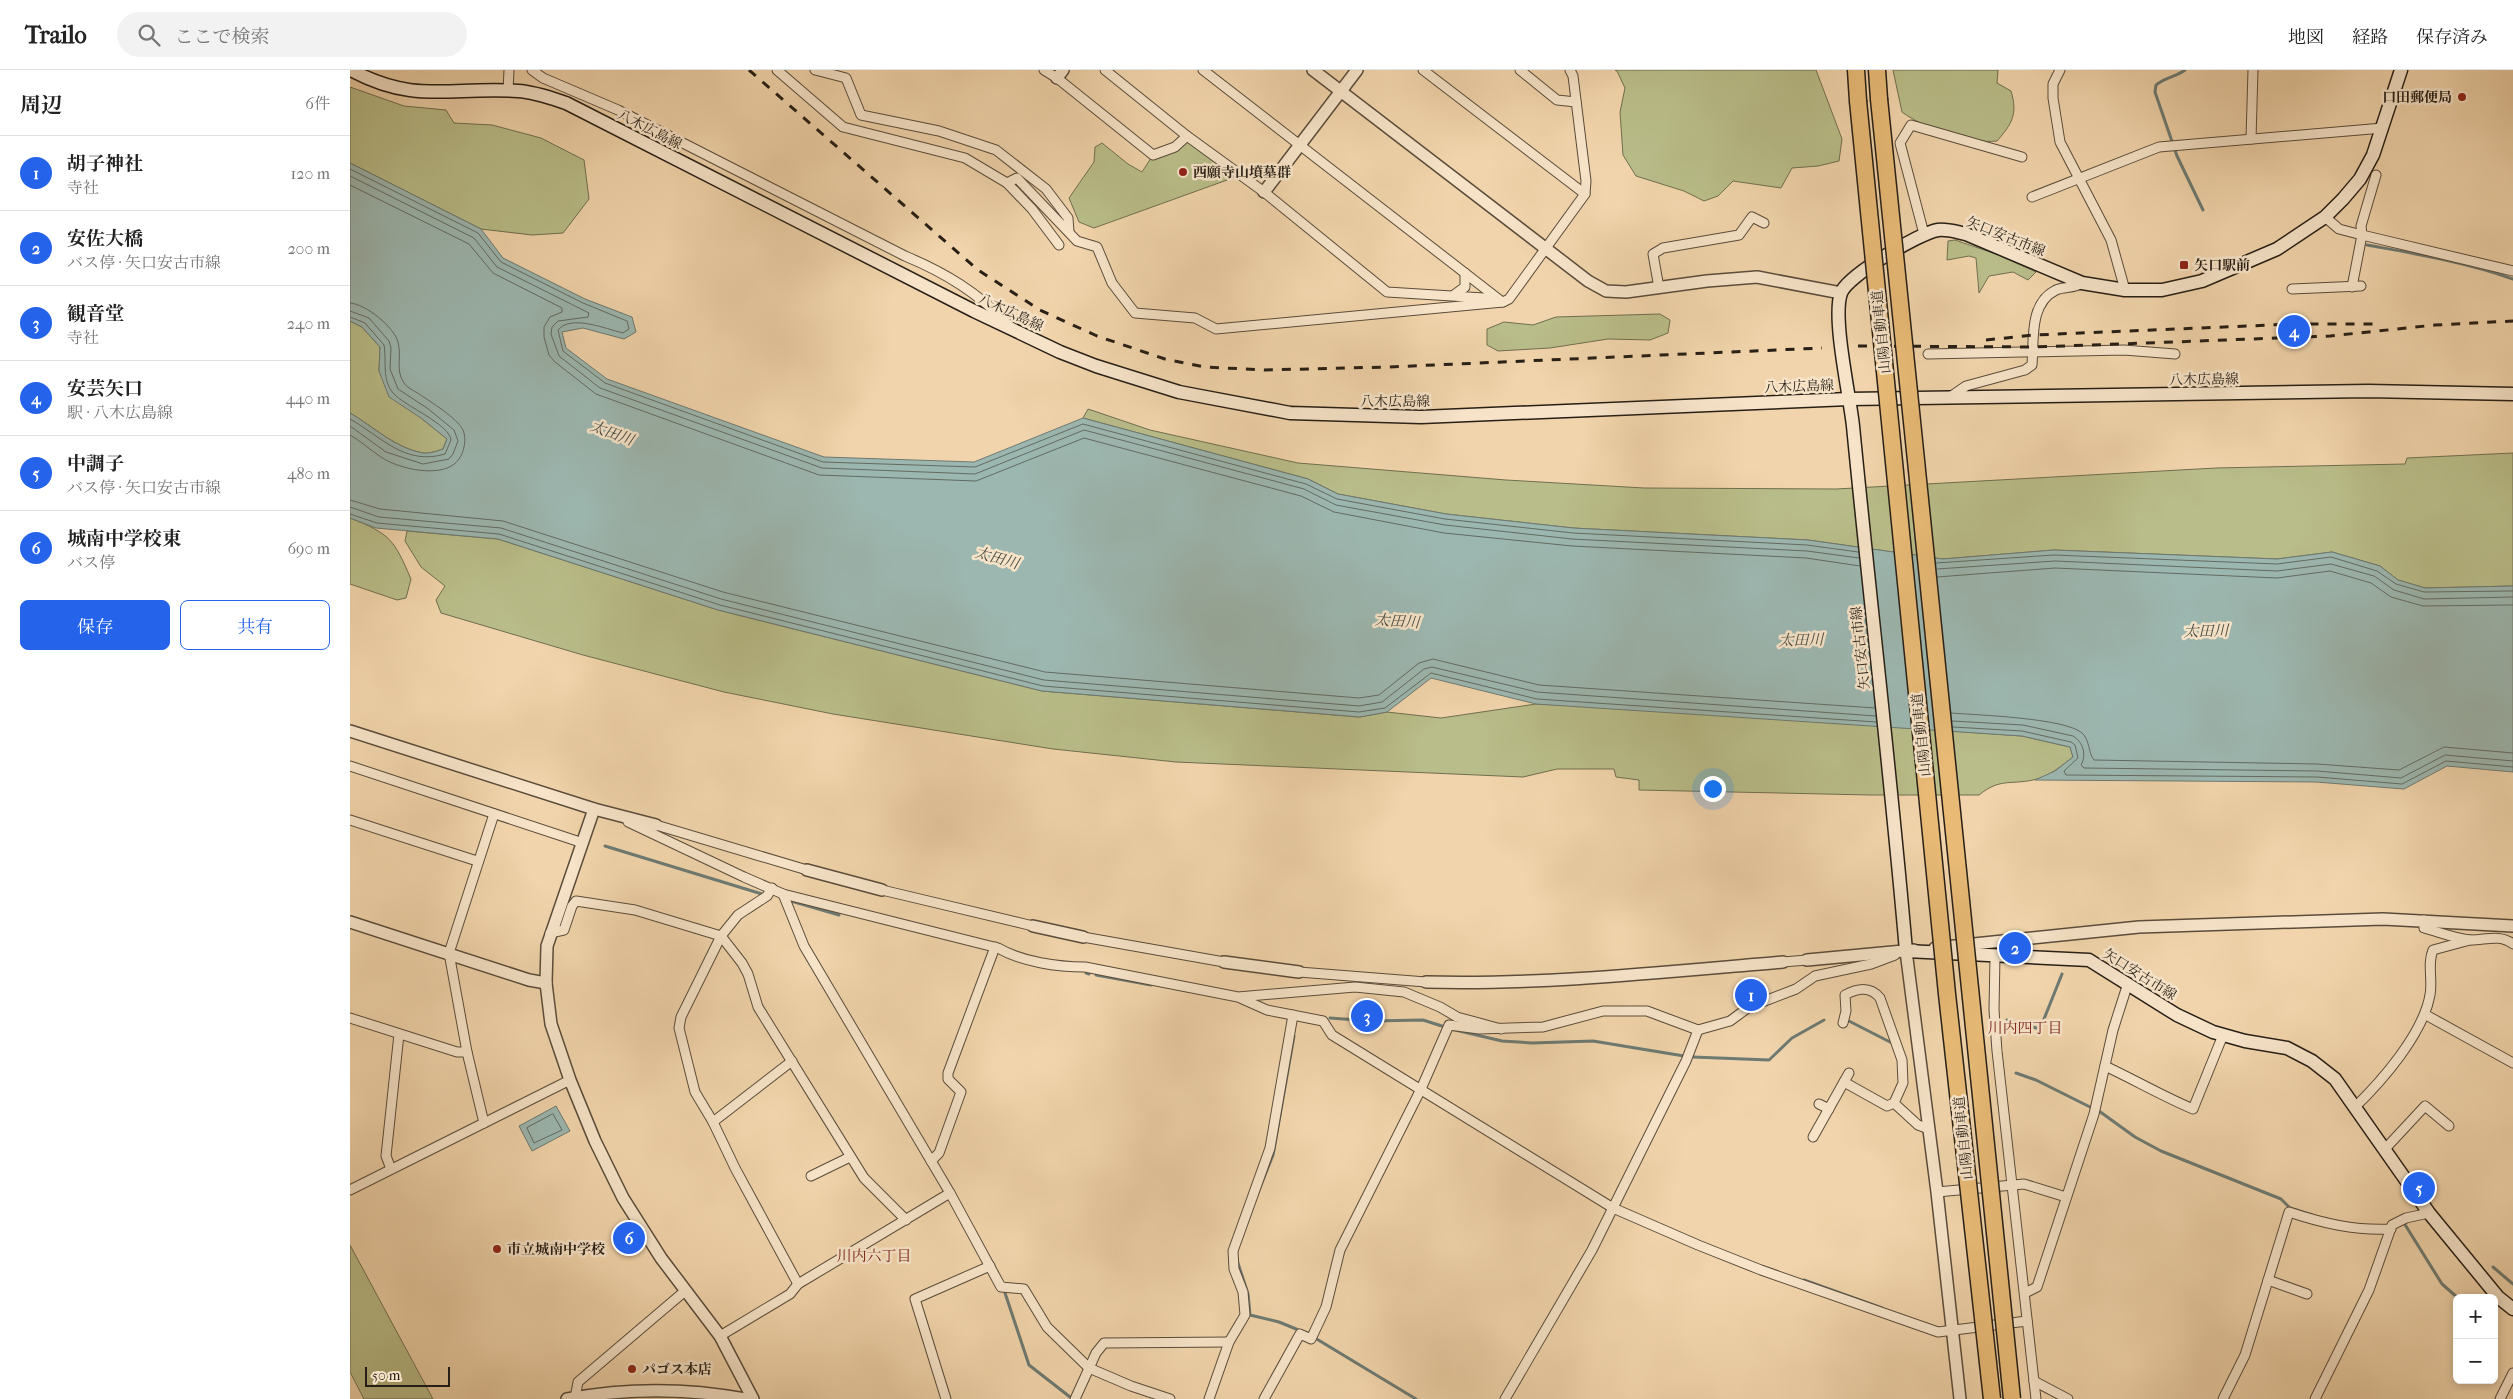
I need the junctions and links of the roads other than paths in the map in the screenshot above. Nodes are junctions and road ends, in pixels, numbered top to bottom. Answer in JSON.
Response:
{"nodes":[{"id":1,"x":351,"y":70,"type":"edge"},
{"id":2,"x":509,"y":70,"type":"edge"},
{"id":3,"x":532,"y":70,"type":"edge"},
{"id":4,"x":777,"y":70,"type":"edge"},
{"id":5,"x":815,"y":70,"type":"edge"},
{"id":6,"x":1044,"y":70,"type":"edge"},
{"id":7,"x":1105,"y":70,"type":"edge"},
{"id":8,"x":1203,"y":70,"type":"edge"},
{"id":9,"x":1313,"y":70,"type":"edge"},
{"id":10,"x":1357,"y":70,"type":"edge"},
{"id":11,"x":1423,"y":70,"type":"edge"},
{"id":12,"x":1520,"y":70,"type":"edge"},
{"id":13,"x":1570,"y":70,"type":"edge"},
{"id":14,"x":1856,"y":70,"type":"edge"},
{"id":15,"x":1878,"y":70,"type":"edge"},
{"id":16,"x":2060,"y":70,"type":"edge"},
{"id":17,"x":2254,"y":70,"type":"edge"},
{"id":18,"x":2401,"y":70,"type":"edge"},
{"id":19,"x":1060,"y":74,"type":"edge"},
{"id":20,"x":508,"y":91,"type":"junction"},
{"id":21,"x":1341,"y":92,"type":"junction"},
{"id":22,"x":1576,"y":102,"type":"junction"},
{"id":23,"x":2383,"y":128,"type":"junction"},
{"id":24,"x":1187,"y":136,"type":"junction"},
{"id":25,"x":2251,"y":140,"type":"junction"},
{"id":26,"x":1300,"y":146,"type":"junction"},
{"id":27,"x":2022,"y":156,"type":"dead end"},
{"id":28,"x":2376,"y":175,"type":"dead end"},
{"id":29,"x":2080,"y":180,"type":"junction"},
{"id":30,"x":1007,"y":184,"type":"junction"},
{"id":31,"x":1264,"y":192,"type":"junction"},
{"id":32,"x":1585,"y":194,"type":"junction"},
{"id":33,"x":2032,"y":197,"type":"dead end"},
{"id":34,"x":2325,"y":217,"type":"junction"},
{"id":35,"x":1764,"y":223,"type":"dead end"},
{"id":36,"x":1069,"y":232,"type":"junction"},
{"id":37,"x":1924,"y":234,"type":"junction"},
{"id":38,"x":2362,"y":235,"type":"junction"},
{"id":39,"x":1059,"y":245,"type":"dead end"},
{"id":40,"x":1546,"y":249,"type":"junction"},
{"id":41,"x":2513,"y":271,"type":"edge"},
{"id":42,"x":1465,"y":273,"type":"junction"},
{"id":43,"x":2082,"y":284,"type":"junction"},
{"id":44,"x":1658,"y":288,"type":"junction"},
{"id":45,"x":2292,"y":289,"type":"dead end"},
{"id":46,"x":2125,"y":290,"type":"junction"},
{"id":47,"x":1841,"y":293,"type":"junction"},
{"id":48,"x":1454,"y":296,"type":"junction"},
{"id":49,"x":1503,"y":302,"type":"junction"},
{"id":50,"x":1015,"y":331,"type":"junction"},
{"id":51,"x":2033,"y":352,"type":"junction"},
{"id":52,"x":1928,"y":354,"type":"dead end"},
{"id":53,"x":2175,"y":354,"type":"dead end"},
{"id":54,"x":2513,"y":394,"type":"edge"},
{"id":55,"x":1950,"y":398,"type":"junction"},
{"id":56,"x":1849,"y":399,"type":"junction"},
{"id":57,"x":350,"y":731,"type":"edge"},
{"id":58,"x":350,"y":766,"type":"edge"},
{"id":59,"x":594,"y":809,"type":"junction"},
{"id":60,"x":612,"y":813,"type":"junction"},
{"id":61,"x":494,"y":814,"type":"junction"},
{"id":62,"x":350,"y":820,"type":"edge"},
{"id":63,"x":656,"y":825,"type":"joint"},
{"id":64,"x":583,"y":843,"type":"junction"},
{"id":65,"x":477,"y":861,"type":"junction"},
{"id":66,"x":806,"y":870,"type":"joint"},
{"id":67,"x":772,"y":888,"type":"junction"},
{"id":68,"x":882,"y":890,"type":"joint"},
{"id":69,"x":784,"y":894,"type":"junction"},
{"id":70,"x":2424,"y":920,"type":"junction"},
{"id":71,"x":350,"y":922,"type":"edge"},
{"id":72,"x":1033,"y":926,"type":"joint"},
{"id":73,"x":2513,"y":926,"type":"edge"},
{"id":74,"x":550,"y":933,"type":"junction"},
{"id":75,"x":721,"y":936,"type":"junction"},
{"id":76,"x":1084,"y":937,"type":"joint"},
{"id":77,"x":2470,"y":940,"type":"junction"},
{"id":78,"x":2511,"y":942,"type":"edge"},
{"id":79,"x":1905,"y":946,"type":"junction"},
{"id":80,"x":995,"y":947,"type":"junction"},
{"id":81,"x":449,"y":953,"type":"junction"},
{"id":82,"x":1995,"y":956,"type":"junction"},
{"id":83,"x":1807,"y":960,"type":"joint"},
{"id":84,"x":1224,"y":962,"type":"joint"},
{"id":85,"x":1782,"y":962,"type":"joint"},
{"id":86,"x":1299,"y":972,"type":"joint"},
{"id":87,"x":1426,"y":982,"type":"joint"},
{"id":88,"x":546,"y":983,"type":"junction"},
{"id":89,"x":2128,"y":983,"type":"junction"},
{"id":90,"x":1238,"y":997,"type":"junction"},
{"id":91,"x":2426,"y":1014,"type":"junction"},
{"id":92,"x":1293,"y":1016,"type":"junction"},
{"id":93,"x":350,"y":1018,"type":"edge"},
{"id":94,"x":1843,"y":1023,"type":"dead end"},
{"id":95,"x":1501,"y":1029,"type":"junction"},
{"id":96,"x":1698,"y":1030,"type":"junction"},
{"id":97,"x":399,"y":1034,"type":"junction"},
{"id":98,"x":2223,"y":1035,"type":"junction"},
{"id":99,"x":467,"y":1052,"type":"junction"},
{"id":100,"x":792,"y":1060,"type":"junction"},
{"id":101,"x":2513,"y":1063,"type":"edge"},
{"id":102,"x":2105,"y":1066,"type":"junction"},
{"id":103,"x":1849,"y":1073,"type":"dead end"},
{"id":104,"x":570,"y":1080,"type":"junction"},
{"id":105,"x":1844,"y":1082,"type":"junction"},
{"id":106,"x":1421,"y":1089,"type":"junction"},
{"id":107,"x":1820,"y":1104,"type":"dead end"},
{"id":108,"x":1894,"y":1104,"type":"junction"},
{"id":109,"x":2354,"y":1108,"type":"junction"},
{"id":110,"x":1829,"y":1110,"type":"junction"},
{"id":111,"x":713,"y":1122,"type":"junction"},
{"id":112,"x":484,"y":1123,"type":"junction"},
{"id":113,"x":2449,"y":1126,"type":"dead end"},
{"id":114,"x":1808,"y":1127,"type":"dead end"},
{"id":115,"x":1929,"y":1129,"type":"junction"},
{"id":116,"x":2385,"y":1149,"type":"junction"},
{"id":117,"x":850,"y":1157,"type":"junction"},
{"id":118,"x":931,"y":1161,"type":"junction"},
{"id":119,"x":391,"y":1169,"type":"junction"},
{"id":120,"x":811,"y":1176,"type":"dead end"},
{"id":121,"x":2012,"y":1183,"type":"junction"},
{"id":122,"x":350,"y":1190,"type":"edge"},
{"id":123,"x":1937,"y":1192,"type":"junction"},
{"id":124,"x":950,"y":1193,"type":"junction"},
{"id":125,"x":2066,"y":1197,"type":"junction"},
{"id":126,"x":1613,"y":1208,"type":"junction"},
{"id":127,"x":2429,"y":1213,"type":"junction"},
{"id":128,"x":906,"y":1220,"type":"junction"},
{"id":129,"x":2391,"y":1229,"type":"junction"},
{"id":130,"x":990,"y":1266,"type":"junction"},
{"id":131,"x":2268,"y":1280,"type":"junction"},
{"id":132,"x":798,"y":1284,"type":"junction"},
{"id":133,"x":684,"y":1291,"type":"junction"},
{"id":134,"x":2025,"y":1293,"type":"junction"},
{"id":135,"x":2307,"y":1294,"type":"dead end"},
{"id":136,"x":2513,"y":1309,"type":"edge"},
{"id":137,"x":2027,"y":1322,"type":"junction"},
{"id":138,"x":1951,"y":1331,"type":"junction"},
{"id":139,"x":720,"y":1336,"type":"junction"},
{"id":140,"x":1229,"y":1342,"type":"junction"},
{"id":141,"x":1090,"y":1368,"type":"junction"},
{"id":142,"x":2513,"y":1372,"type":"edge"},
{"id":143,"x":2034,"y":1382,"type":"junction"},
{"id":144,"x":571,"y":1398,"type":"edge"},
{"id":145,"x":745,"y":1399,"type":"edge"},
{"id":146,"x":753,"y":1399,"type":"edge"},
{"id":147,"x":946,"y":1399,"type":"edge"},
{"id":148,"x":1074,"y":1399,"type":"edge"},
{"id":149,"x":1170,"y":1399,"type":"edge"},
{"id":150,"x":1209,"y":1399,"type":"edge"},
{"id":151,"x":1264,"y":1399,"type":"edge"},
{"id":152,"x":1505,"y":1399,"type":"edge"},
{"id":153,"x":1960,"y":1399,"type":"edge"},
{"id":154,"x":1992,"y":1399,"type":"edge"},
{"id":155,"x":2012,"y":1399,"type":"edge"},
{"id":156,"x":2036,"y":1399,"type":"edge"},
{"id":157,"x":2068,"y":1399,"type":"edge"},
{"id":158,"x":2224,"y":1399,"type":"edge"},
{"id":159,"x":2315,"y":1399,"type":"edge"},
{"id":160,"x":2500,"y":1399,"type":"edge"}],
"edges":[{"from":1,"to":20,"type":"main road","name":"八木広島線"},
{"from":2,"to":20,"type":"street"},
{"from":3,"to":50,"type":"street"},
{"from":4,"to":30,"type":"street"},
{"from":5,"to":36,"type":"street"},
{"from":6,"to":19,"type":"street"},
{"from":7,"to":24,"type":"street"},
{"from":8,"to":26,"type":"street"},
{"from":9,"to":21,"type":"street"},
{"from":10,"to":21,"type":"street"},
{"from":11,"to":32,"type":"street"},
{"from":12,"to":22,"type":"street"},
{"from":13,"to":22,"type":"street"},
{"from":14,"to":154,"type":"highway","name":"山陽自動車道","bridge":true},
{"from":15,"to":155,"type":"highway","name":"山陽自動車道","bridge":true},
{"from":16,"to":29,"type":"street"},
{"from":17,"to":25,"type":"street"},
{"from":18,"to":23,"type":"main road","name":"矢口安古市線"},
{"from":19,"to":24,"type":"street"},
{"from":20,"to":50,"type":"main road","name":"八木広島線"},
{"from":21,"to":26,"type":"street"},
{"from":21,"to":40,"type":"street"},
{"from":22,"to":32,"type":"street"},
{"from":23,"to":25,"type":"street"},
{"from":23,"to":34,"type":"main road","name":"矢口安古市線"},
{"from":24,"to":31,"type":"street"},
{"from":25,"to":29,"type":"street"},
{"from":26,"to":31,"type":"street"},
{"from":26,"to":42,"type":"street"},
{"from":27,"to":37,"type":"street"},
{"from":28,"to":38,"type":"street"},
{"from":29,"to":33,"type":"street"},
{"from":29,"to":46,"type":"street"},
{"from":30,"to":36,"type":"street"},
{"from":30,"to":39,"type":"street"},
{"from":31,"to":48,"type":"street"},
{"from":32,"to":40,"type":"street"},
{"from":34,"to":38,"type":"street"},
{"from":34,"to":46,"type":"main road","name":"矢口安古市線"},
{"from":35,"to":44,"type":"street"},
{"from":36,"to":49,"type":"street"},
{"from":37,"to":43,"type":"main road","name":"矢口安古市線"},
{"from":37,"to":47,"type":"main road","name":"矢口安古市線"},
{"from":38,"to":41,"type":"street"},
{"from":38,"to":45,"type":"street"},
{"from":40,"to":44,"type":"street"},
{"from":40,"to":49,"type":"street"},
{"from":42,"to":48,"type":"street"},
{"from":42,"to":49,"type":"street"},
{"from":43,"to":46,"type":"main road","name":"矢口安古市線"},
{"from":43,"to":51,"type":"street"},
{"from":44,"to":47,"type":"street"},
{"from":47,"to":56,"type":"main road","name":"矢口安古市線"},
{"from":48,"to":49,"type":"street"},
{"from":50,"to":56,"type":"main road","name":"八木広島線"},
{"from":51,"to":52,"type":"street"},
{"from":51,"to":53,"type":"street"},
{"from":51,"to":55,"type":"street"},
{"from":54,"to":55,"type":"main road","name":"八木広島線"},
{"from":55,"to":56,"type":"main road","name":"八木広島線"},
{"from":56,"to":79,"type":"main road","name":"矢口安古市線"},
{"from":57,"to":59,"type":"street"},
{"from":58,"to":61,"type":"street"},
{"from":59,"to":60,"type":"street"},
{"from":59,"to":64,"type":"street"},
{"from":60,"to":63,"type":"street"},
{"from":60,"to":67,"type":"street"},
{"from":61,"to":64,"type":"street"},
{"from":61,"to":65,"type":"street"},
{"from":62,"to":65,"type":"street"},
{"from":63,"to":66,"type":"street"},
{"from":64,"to":74,"type":"street"},
{"from":65,"to":81,"type":"street"},
{"from":66,"to":68,"type":"street"},
{"from":67,"to":69,"type":"street"},
{"from":67,"to":75,"type":"street"},
{"from":68,"to":72,"type":"street"},
{"from":69,"to":80,"type":"street"},
{"from":69,"to":118,"type":"street"},
{"from":70,"to":73,"type":"street"},
{"from":70,"to":77,"type":"street"},
{"from":70,"to":79,"type":"street"},
{"from":71,"to":81,"type":"street"},
{"from":72,"to":76,"type":"street"},
{"from":74,"to":75,"type":"street"},
{"from":74,"to":88,"type":"street"},
{"from":75,"to":100,"type":"street"},
{"from":75,"to":111,"type":"street"},
{"from":76,"to":84,"type":"street"},
{"from":77,"to":78,"type":"street"},
{"from":77,"to":91,"type":"street"},
{"from":79,"to":82,"type":"main road","name":"矢口安古市線"},
{"from":79,"to":83,"type":"street"},
{"from":79,"to":96,"type":"street"},
{"from":79,"to":115,"type":"street"},
{"from":80,"to":90,"type":"street"},
{"from":80,"to":118,"type":"street"},
{"from":81,"to":88,"type":"street"},
{"from":81,"to":99,"type":"street"},
{"from":82,"to":89,"type":"main road","name":"矢口安古市線"},
{"from":82,"to":121,"type":"street"},
{"from":83,"to":85,"type":"street"},
{"from":84,"to":86,"type":"street"},
{"from":85,"to":87,"type":"street"},
{"from":86,"to":87,"type":"street"},
{"from":88,"to":104,"type":"street"},
{"from":89,"to":98,"type":"main road","name":"矢口安古市線"},
{"from":89,"to":102,"type":"street"},
{"from":90,"to":92,"type":"street"},
{"from":90,"to":95,"type":"street"},
{"from":91,"to":101,"type":"street"},
{"from":91,"to":109,"type":"street"},
{"from":92,"to":106,"type":"street"},
{"from":92,"to":140,"type":"street"},
{"from":93,"to":97,"type":"street"},
{"from":94,"to":108,"type":"street"},
{"from":95,"to":96,"type":"street"},
{"from":95,"to":106,"type":"street"},
{"from":96,"to":126,"type":"street"},
{"from":97,"to":99,"type":"street"},
{"from":97,"to":119,"type":"street"},
{"from":98,"to":102,"type":"street"},
{"from":98,"to":109,"type":"main road","name":"矢口安古市線"},
{"from":99,"to":112,"type":"street"},
{"from":100,"to":111,"type":"street"},
{"from":100,"to":117,"type":"street"},
{"from":102,"to":125,"type":"street"},
{"from":103,"to":105,"type":"street"},
{"from":104,"to":112,"type":"street"},
{"from":104,"to":133,"type":"street"},
{"from":105,"to":108,"type":"street"},
{"from":105,"to":110,"type":"street"},
{"from":106,"to":126,"type":"street"},
{"from":106,"to":151,"type":"street"},
{"from":107,"to":110,"type":"street"},
{"from":108,"to":115,"type":"street"},
{"from":109,"to":116,"type":"main road","name":"矢口安古市線"},
{"from":110,"to":114,"type":"street"},
{"from":111,"to":132,"type":"street"},
{"from":112,"to":119,"type":"street"},
{"from":113,"to":116,"type":"street"},
{"from":115,"to":123,"type":"street"},
{"from":116,"to":127,"type":"main road","name":"矢口安古市線"},
{"from":117,"to":120,"type":"street"},
{"from":117,"to":128,"type":"street"},
{"from":118,"to":124,"type":"street"},
{"from":119,"to":122,"type":"street"},
{"from":121,"to":123,"type":"street"},
{"from":121,"to":125,"type":"street"},
{"from":121,"to":134,"type":"street"},
{"from":123,"to":138,"type":"street"},
{"from":124,"to":128,"type":"street"},
{"from":124,"to":130,"type":"street"},
{"from":125,"to":134,"type":"street"},
{"from":126,"to":138,"type":"street"},
{"from":126,"to":152,"type":"street"},
{"from":127,"to":129,"type":"street"},
{"from":127,"to":136,"type":"main road","name":"矢口安古市線"},
{"from":128,"to":132,"type":"street"},
{"from":129,"to":131,"type":"street"},
{"from":129,"to":159,"type":"street"},
{"from":130,"to":141,"type":"street"},
{"from":130,"to":147,"type":"street"},
{"from":131,"to":135,"type":"street"},
{"from":131,"to":158,"type":"street"},
{"from":132,"to":139,"type":"street"},
{"from":133,"to":139,"type":"street"},
{"from":133,"to":144,"type":"street"},
{"from":134,"to":137,"type":"street"},
{"from":137,"to":138,"type":"street"},
{"from":137,"to":143,"type":"street"},
{"from":138,"to":153,"type":"street"},
{"from":139,"to":146,"type":"street"},
{"from":140,"to":141,"type":"street"},
{"from":140,"to":150,"type":"street"},
{"from":141,"to":148,"type":"street"},
{"from":141,"to":149,"type":"street"},
{"from":142,"to":160,"type":"street"},
{"from":143,"to":156,"type":"street"},
{"from":143,"to":157,"type":"street"},
{"from":144,"to":145,"type":"street"}]}
